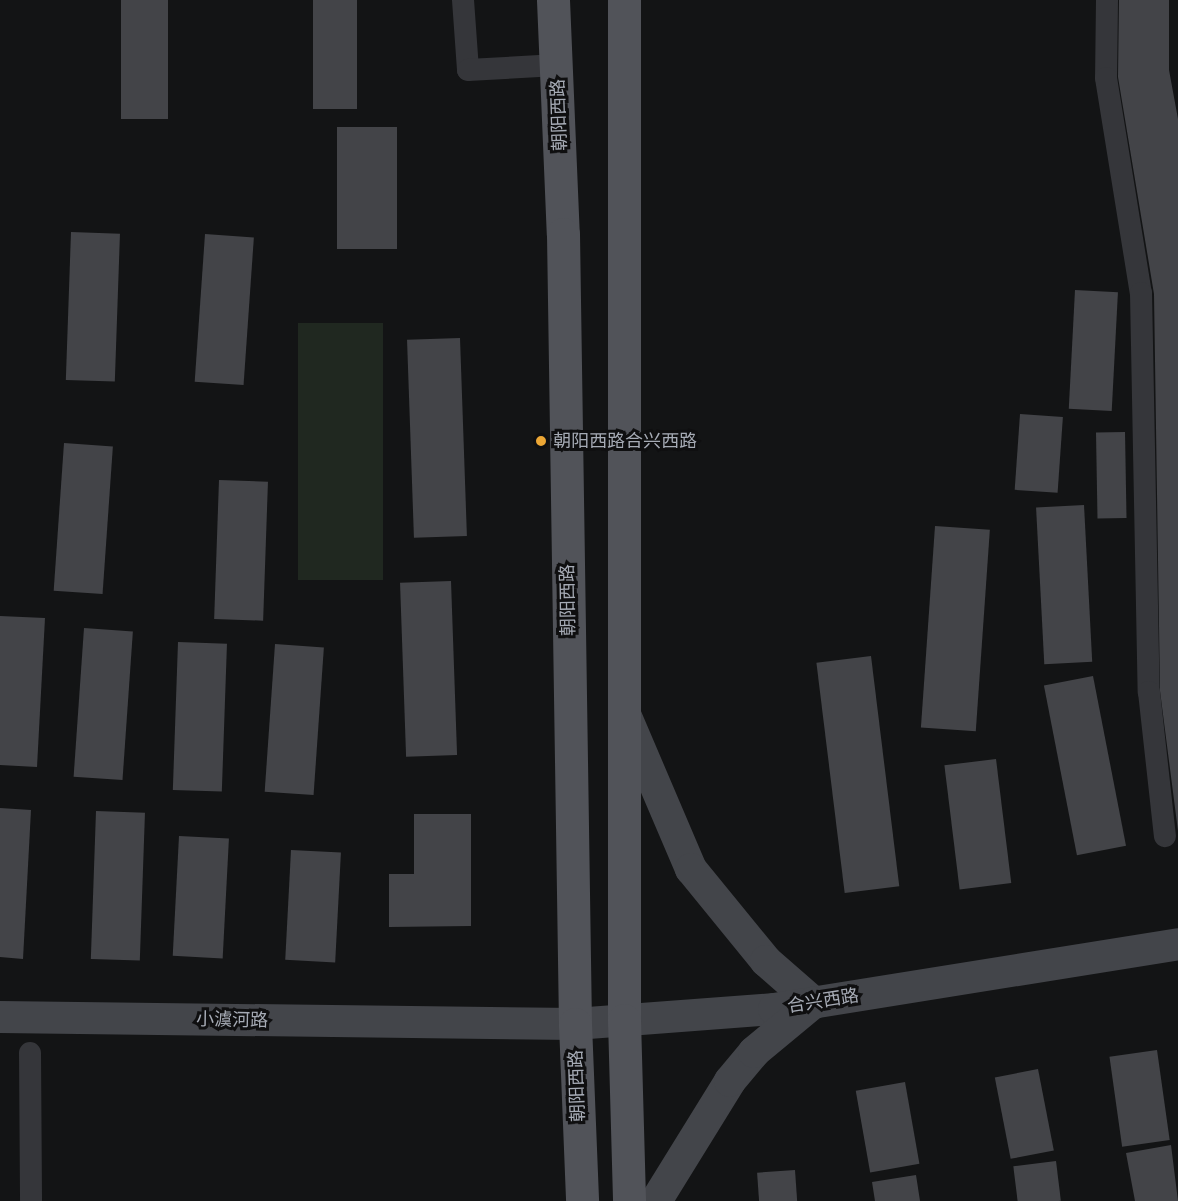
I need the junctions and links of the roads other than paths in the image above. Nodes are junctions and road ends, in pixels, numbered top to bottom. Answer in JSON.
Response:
{"nodes":[{"id":1,"x":463,"y":0,"type":"edge"},
{"id":2,"x":553,"y":0,"type":"edge"},
{"id":3,"x":624,"y":0,"type":"edge"},
{"id":4,"x":1107,"y":0,"type":"edge"},
{"id":5,"x":557,"y":65,"type":"junction"},
{"id":6,"x":624,"y":712,"type":"junction"},
{"id":7,"x":1165,"y":836,"type":"dead end"},
{"id":8,"x":1178,"y":944,"type":"edge"},
{"id":9,"x":814,"y":1003,"type":"junction"},
{"id":10,"x":0,"y":1017,"type":"edge"},
{"id":11,"x":624,"y":1020,"type":"junction"},
{"id":12,"x":464,"y":1023,"type":"joint"},
{"id":13,"x":575,"y":1024,"type":"junction"},
{"id":14,"x":30,"y":1053,"type":"dead end"},
{"id":15,"x":31,"y":1201,"type":"edge"},
{"id":16,"x":582,"y":1201,"type":"edge"},
{"id":17,"x":629,"y":1201,"type":"edge"},
{"id":18,"x":656,"y":1201,"type":"edge"}],
"edges":[{"from":1,"to":5,"type":"street"},
{"from":2,"to":5,"type":"main road","name":"朝阳西路"},
{"from":3,"to":6,"type":"main road"},
{"from":4,"to":7,"type":"street"},
{"from":5,"to":13,"type":"main road","name":"朝阳西路"},
{"from":6,"to":9,"type":"street"},
{"from":6,"to":11,"type":"main road"},
{"from":8,"to":9,"type":"street","name":"合兴西路"},
{"from":9,"to":11,"type":"street","name":"合兴西路"},
{"from":9,"to":18,"type":"street"},
{"from":10,"to":12,"type":"street","name":"小澞河路"},
{"from":11,"to":13,"type":"street","name":"合兴西路"},
{"from":11,"to":17,"type":"main road"},
{"from":12,"to":13,"type":"street","name":"合兴西路"},
{"from":13,"to":16,"type":"main road","name":"朝阳西路"},
{"from":14,"to":15,"type":"street"}]}
